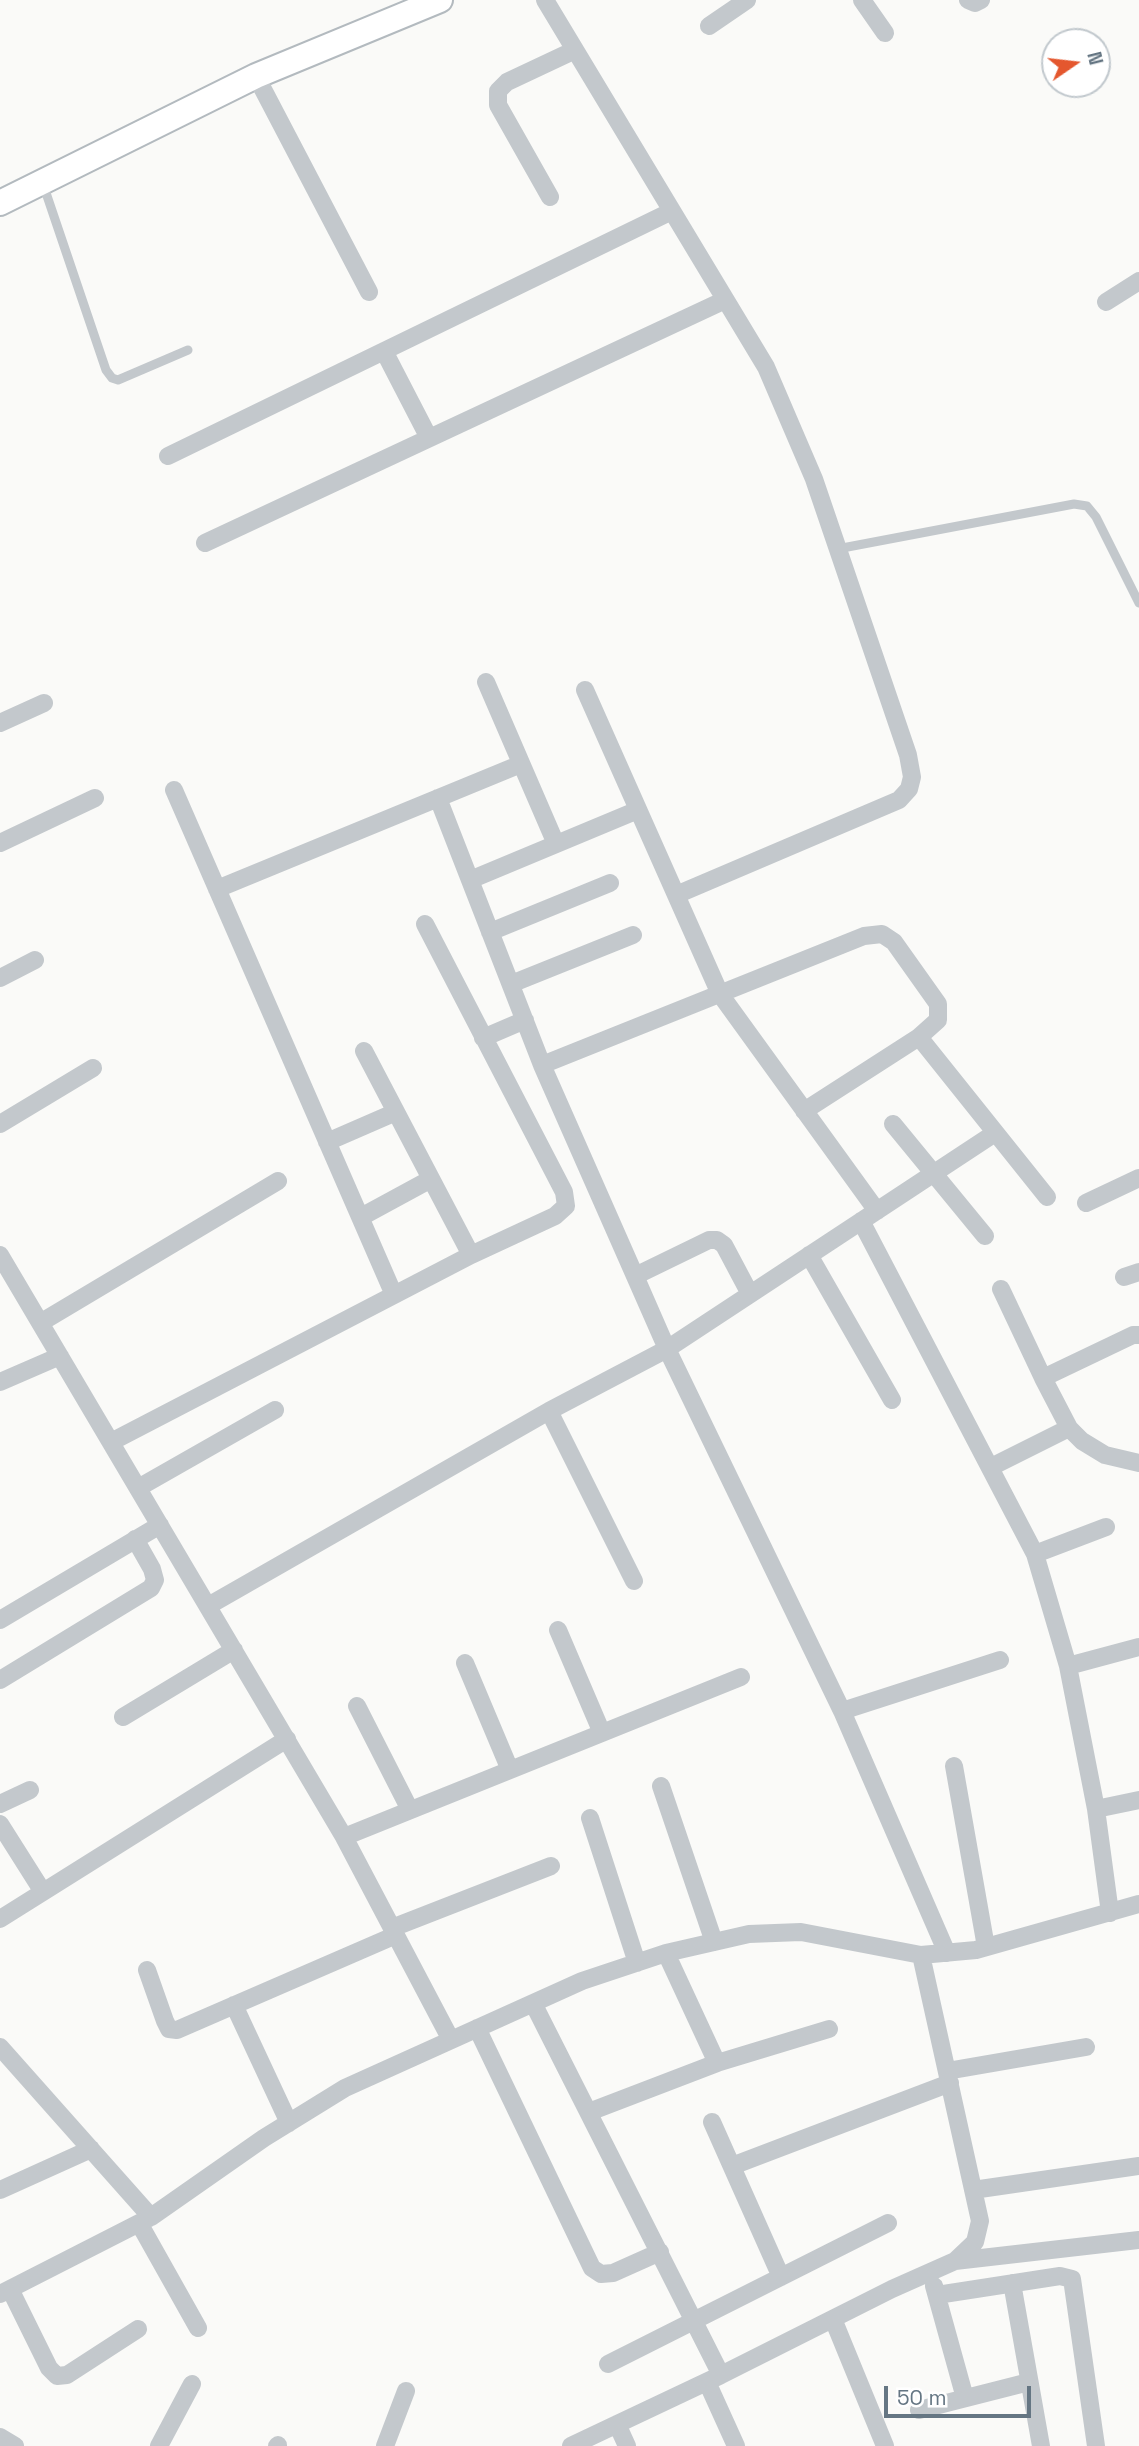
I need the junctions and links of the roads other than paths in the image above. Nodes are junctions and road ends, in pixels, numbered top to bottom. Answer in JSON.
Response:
{"nodes":[{"id":1,"x":440,"y":0,"type":"edge"},
{"id":2,"x":545,"y":0,"type":"edge"},
{"id":3,"x":747,"y":0,"type":"edge"},
{"id":4,"x":862,"y":0,"type":"edge"},
{"id":5,"x":968,"y":0,"type":"edge"},
{"id":6,"x":981,"y":0,"type":"edge"},
{"id":7,"x":709,"y":26,"type":"dead end"},
{"id":8,"x":885,"y":33,"type":"dead end"},
{"id":9,"x":575,"y":50,"type":"junction"},
{"id":10,"x":256,"y":76,"type":"junction"},
{"id":11,"x":43,"y":182,"type":"junction"},
{"id":12,"x":550,"y":197,"type":"dead end"},
{"id":13,"x":0,"y":203,"type":"edge"},
{"id":14,"x":672,"y":211,"type":"junction"},
{"id":15,"x":1139,"y":281,"type":"edge"},
{"id":16,"x":369,"y":292,"type":"dead end"},
{"id":17,"x":725,"y":300,"type":"junction"},
{"id":18,"x":1106,"y":302,"type":"dead end"},
{"id":19,"x":188,"y":350,"type":"dead end"},
{"id":20,"x":384,"y":351,"type":"junction"},
{"id":21,"x":429,"y":438,"type":"junction"},
{"id":22,"x":168,"y":456,"type":"dead end"},
{"id":23,"x":205,"y":543,"type":"dead end"},
{"id":24,"x":837,"y":549,"type":"junction"},
{"id":25,"x":1139,"y":603,"type":"edge"},
{"id":26,"x":486,"y":682,"type":"dead end"},
{"id":27,"x":585,"y":690,"type":"dead end"},
{"id":28,"x":44,"y":703,"type":"dead end"},
{"id":29,"x":0,"y":723,"type":"edge"},
{"id":30,"x":521,"y":764,"type":"junction"},
{"id":31,"x":174,"y":789,"type":"dead end"},
{"id":32,"x":95,"y":797,"type":"dead end"},
{"id":33,"x":438,"y":798,"type":"junction"},
{"id":34,"x":638,"y":810,"type":"junction"},
{"id":35,"x":0,"y":843,"type":"edge"},
{"id":36,"x":556,"y":844,"type":"junction"},
{"id":37,"x":470,"y":880,"type":"junction"},
{"id":38,"x":610,"y":883,"type":"dead end"},
{"id":39,"x":217,"y":888,"type":"junction"},
{"id":40,"x":676,"y":895,"type":"junction"},
{"id":41,"x":425,"y":924,"type":"dead end"},
{"id":42,"x":490,"y":932,"type":"junction"},
{"id":43,"x":633,"y":935,"type":"dead end"},
{"id":44,"x":35,"y":960,"type":"dead end"},
{"id":45,"x":0,"y":978,"type":"edge"},
{"id":46,"x":511,"y":984,"type":"junction"},
{"id":47,"x":720,"y":994,"type":"junction"},
{"id":48,"x":525,"y":1020,"type":"junction"},
{"id":49,"x":919,"y":1037,"type":"junction"},
{"id":50,"x":483,"y":1038,"type":"junction"},
{"id":51,"x":364,"y":1051,"type":"dead end"},
{"id":52,"x":542,"y":1065,"type":"junction"},
{"id":53,"x":93,"y":1068,"type":"dead end"},
{"id":54,"x":804,"y":1111,"type":"junction"},
{"id":55,"x":396,"y":1112,"type":"junction"},
{"id":56,"x":0,"y":1124,"type":"edge"},
{"id":57,"x":893,"y":1124,"type":"dead end"},
{"id":58,"x":995,"y":1133,"type":"junction"},
{"id":59,"x":327,"y":1142,"type":"junction"},
{"id":60,"x":933,"y":1173,"type":"junction"},
{"id":61,"x":1139,"y":1178,"type":"edge"},
{"id":62,"x":431,"y":1179,"type":"junction"},
{"id":63,"x":278,"y":1181,"type":"dead end"},
{"id":64,"x":1047,"y":1197,"type":"dead end"},
{"id":65,"x":1086,"y":1203,"type":"dead end"},
{"id":66,"x":877,"y":1211,"type":"junction"},
{"id":67,"x":360,"y":1217,"type":"junction"},
{"id":68,"x":861,"y":1221,"type":"junction"},
{"id":69,"x":985,"y":1236,"type":"dead end"},
{"id":70,"x":0,"y":1255,"type":"edge"},
{"id":71,"x":471,"y":1255,"type":"junction"},
{"id":72,"x":809,"y":1255,"type":"junction"},
{"id":73,"x":635,"y":1276,"type":"junction"},
{"id":74,"x":1002,"y":1289,"type":"dead end"},
{"id":75,"x":750,"y":1294,"type":"junction"},
{"id":76,"x":394,"y":1295,"type":"junction"},
{"id":77,"x":40,"y":1323,"type":"junction"},
{"id":78,"x":1139,"y":1335,"type":"edge"},
{"id":79,"x":667,"y":1349,"type":"junction"},
{"id":80,"x":60,"y":1356,"type":"junction"},
{"id":81,"x":1043,"y":1378,"type":"junction"},
{"id":82,"x":0,"y":1382,"type":"edge"},
{"id":83,"x":892,"y":1400,"type":"dead end"},
{"id":84,"x":275,"y":1410,"type":"dead end"},
{"id":85,"x":548,"y":1411,"type":"junction"},
{"id":86,"x":1069,"y":1428,"type":"junction"},
{"id":87,"x":111,"y":1442,"type":"junction"},
{"id":88,"x":1139,"y":1463,"type":"edge"},
{"id":89,"x":991,"y":1467,"type":"junction"},
{"id":90,"x":138,"y":1488,"type":"junction"},
{"id":91,"x":160,"y":1525,"type":"junction"},
{"id":92,"x":1106,"y":1527,"type":"dead end"},
{"id":93,"x":135,"y":1539,"type":"junction"},
{"id":94,"x":1035,"y":1554,"type":"junction"},
{"id":95,"x":634,"y":1581,"type":"dead end"},
{"id":96,"x":208,"y":1606,"type":"junction"},
{"id":97,"x":0,"y":1620,"type":"edge"},
{"id":98,"x":558,"y":1630,"type":"dead end"},
{"id":99,"x":1139,"y":1647,"type":"edge"},
{"id":100,"x":234,"y":1650,"type":"junction"},
{"id":101,"x":1000,"y":1660,"type":"dead end"},
{"id":102,"x":465,"y":1663,"type":"dead end"},
{"id":103,"x":1068,"y":1666,"type":"junction"},
{"id":104,"x":741,"y":1677,"type":"dead end"},
{"id":105,"x":0,"y":1680,"type":"edge"},
{"id":106,"x":357,"y":1706,"type":"dead end"},
{"id":107,"x":842,"y":1711,"type":"junction"},
{"id":108,"x":123,"y":1717,"type":"dead end"},
{"id":109,"x":602,"y":1733,"type":"junction"},
{"id":110,"x":287,"y":1739,"type":"junction"},
{"id":111,"x":954,"y":1766,"type":"dead end"},
{"id":112,"x":510,"y":1770,"type":"junction"},
{"id":113,"x":661,"y":1786,"type":"dead end"},
{"id":114,"x":30,"y":1790,"type":"dead end"},
{"id":115,"x":1139,"y":1800,"type":"edge"},
{"id":116,"x":0,"y":1804,"type":"edge"},
{"id":117,"x":1096,"y":1809,"type":"junction"},
{"id":118,"x":410,"y":1810,"type":"junction"},
{"id":119,"x":590,"y":1818,"type":"dead end"},
{"id":120,"x":0,"y":1824,"type":"edge"},
{"id":121,"x":344,"y":1837,"type":"junction"},
{"id":122,"x":551,"y":1866,"type":"dead end"},
{"id":123,"x":43,"y":1892,"type":"junction"},
{"id":124,"x":1139,"y":1905,"type":"edge"},
{"id":125,"x":1110,"y":1913,"type":"junction"},
{"id":126,"x":0,"y":1919,"type":"edge"},
{"id":127,"x":394,"y":1931,"type":"junction"},
{"id":128,"x":714,"y":1942,"type":"junction"},
{"id":129,"x":986,"y":1947,"type":"junction"},
{"id":130,"x":666,"y":1953,"type":"junction"},
{"id":131,"x":947,"y":1953,"type":"junction"},
{"id":132,"x":921,"y":1955,"type":"junction"},
{"id":133,"x":637,"y":1964,"type":"junction"},
{"id":134,"x":147,"y":1970,"type":"dead end"},
{"id":135,"x":533,"y":2003,"type":"junction"},
{"id":136,"x":234,"y":2005,"type":"junction"},
{"id":137,"x":477,"y":2028,"type":"junction"},
{"id":138,"x":829,"y":2029,"type":"dead end"},
{"id":139,"x":451,"y":2040,"type":"junction"},
{"id":140,"x":0,"y":2047,"type":"edge"},
{"id":141,"x":1086,"y":2047,"type":"dead end"},
{"id":142,"x":717,"y":2063,"type":"junction"},
{"id":143,"x":948,"y":2077,"type":"junction"},
{"id":144,"x":589,"y":2112,"type":"junction"},
{"id":145,"x":712,"y":2122,"type":"dead end"},
{"id":146,"x":289,"y":2123,"type":"junction"},
{"id":147,"x":91,"y":2149,"type":"junction"},
{"id":148,"x":732,"y":2166,"type":"junction"},
{"id":149,"x":1139,"y":2166,"type":"edge"},
{"id":150,"x":0,"y":2190,"type":"edge"},
{"id":151,"x":973,"y":2190,"type":"junction"},
{"id":152,"x":145,"y":2220,"type":"junction"},
{"id":153,"x":888,"y":2222,"type":"dead end"},
{"id":154,"x":1139,"y":2240,"type":"edge"},
{"id":155,"x":660,"y":2252,"type":"junction"},
{"id":156,"x":955,"y":2261,"type":"junction"},
{"id":157,"x":931,"y":2272,"type":"junction"},
{"id":158,"x":781,"y":2277,"type":"junction"},
{"id":159,"x":1012,"y":2283,"type":"junction"},
{"id":160,"x":5,"y":2292,"type":"edge"},
{"id":161,"x":937,"y":2295,"type":"junction"},
{"id":162,"x":832,"y":2319,"type":"junction"},
{"id":163,"x":695,"y":2321,"type":"junction"},
{"id":164,"x":198,"y":2328,"type":"dead end"},
{"id":165,"x":138,"y":2329,"type":"dead end"},
{"id":166,"x":608,"y":2364,"type":"dead end"},
{"id":167,"x":714,"y":2379,"type":"junction"},
{"id":168,"x":1029,"y":2382,"type":"junction"},
{"id":169,"x":192,"y":2384,"type":"dead end"},
{"id":170,"x":406,"y":2391,"type":"dead end"},
{"id":171,"x":965,"y":2398,"type":"junction"},
{"id":172,"x":919,"y":2410,"type":"dead end"},
{"id":173,"x":617,"y":2424,"type":"junction"},
{"id":174,"x":0,"y":2437,"type":"edge"},
{"id":175,"x":15,"y":2446,"type":"edge"},
{"id":176,"x":159,"y":2446,"type":"edge"},
{"id":177,"x":385,"y":2446,"type":"edge"},
{"id":178,"x":571,"y":2446,"type":"edge"},
{"id":179,"x":627,"y":2446,"type":"edge"},
{"id":180,"x":736,"y":2446,"type":"edge"},
{"id":181,"x":885,"y":2446,"type":"edge"},
{"id":182,"x":1041,"y":2446,"type":"edge"},
{"id":183,"x":1096,"y":2446,"type":"edge"}],
"edges":[{"from":1,"to":10,"type":"street"},
{"from":2,"to":9,"type":"street"},
{"from":3,"to":7,"type":"street"},
{"from":4,"to":8,"type":"street"},
{"from":5,"to":6,"type":"street"},
{"from":9,"to":12,"type":"street"},
{"from":9,"to":14,"type":"street"},
{"from":10,"to":11,"type":"street"},
{"from":10,"to":16,"type":"street"},
{"from":11,"to":13,"type":"street"},
{"from":11,"to":19,"type":"lane"},
{"from":14,"to":17,"type":"street"},
{"from":14,"to":20,"type":"street"},
{"from":15,"to":18,"type":"street"},
{"from":17,"to":21,"type":"street"},
{"from":17,"to":24,"type":"street"},
{"from":20,"to":21,"type":"street"},
{"from":20,"to":22,"type":"street"},
{"from":21,"to":23,"type":"street"},
{"from":24,"to":25,"type":"lane"},
{"from":24,"to":40,"type":"street"},
{"from":26,"to":30,"type":"street"},
{"from":27,"to":34,"type":"street"},
{"from":28,"to":29,"type":"street"},
{"from":30,"to":33,"type":"street"},
{"from":30,"to":36,"type":"street"},
{"from":31,"to":39,"type":"street"},
{"from":32,"to":35,"type":"street"},
{"from":33,"to":37,"type":"street"},
{"from":33,"to":39,"type":"street"},
{"from":34,"to":36,"type":"street"},
{"from":34,"to":40,"type":"street"},
{"from":36,"to":37,"type":"street"},
{"from":37,"to":42,"type":"street"},
{"from":38,"to":42,"type":"street"},
{"from":39,"to":59,"type":"street"},
{"from":40,"to":47,"type":"street"},
{"from":41,"to":50,"type":"street"},
{"from":42,"to":46,"type":"street"},
{"from":43,"to":46,"type":"street"},
{"from":44,"to":45,"type":"street"},
{"from":46,"to":48,"type":"street"},
{"from":47,"to":49,"type":"street"},
{"from":47,"to":52,"type":"street"},
{"from":47,"to":54,"type":"street"},
{"from":48,"to":50,"type":"street"},
{"from":48,"to":52,"type":"street"},
{"from":49,"to":54,"type":"street"},
{"from":49,"to":58,"type":"street"},
{"from":50,"to":71,"type":"street"},
{"from":51,"to":55,"type":"street"},
{"from":52,"to":73,"type":"street"},
{"from":53,"to":56,"type":"street"},
{"from":54,"to":66,"type":"street"},
{"from":55,"to":59,"type":"street"},
{"from":55,"to":62,"type":"street"},
{"from":57,"to":60,"type":"street"},
{"from":58,"to":60,"type":"street"},
{"from":58,"to":64,"type":"street"},
{"from":59,"to":67,"type":"street"},
{"from":60,"to":66,"type":"street"},
{"from":60,"to":69,"type":"street"},
{"from":61,"to":65,"type":"street"},
{"from":62,"to":67,"type":"street"},
{"from":62,"to":71,"type":"street"},
{"from":63,"to":77,"type":"street"},
{"from":66,"to":68,"type":"street"},
{"from":67,"to":76,"type":"street"},
{"from":68,"to":72,"type":"street"},
{"from":68,"to":89,"type":"street"},
{"from":70,"to":77,"type":"street"},
{"from":71,"to":76,"type":"street"},
{"from":72,"to":75,"type":"street"},
{"from":72,"to":83,"type":"street"},
{"from":73,"to":75,"type":"street"},
{"from":73,"to":79,"type":"street"},
{"from":74,"to":81,"type":"street"},
{"from":75,"to":79,"type":"street"},
{"from":76,"to":87,"type":"street"},
{"from":77,"to":80,"type":"street"},
{"from":78,"to":81,"type":"street"},
{"from":79,"to":85,"type":"street"},
{"from":79,"to":107,"type":"street"},
{"from":80,"to":82,"type":"street"},
{"from":80,"to":87,"type":"street"},
{"from":81,"to":86,"type":"street"},
{"from":84,"to":90,"type":"street"},
{"from":85,"to":95,"type":"street"},
{"from":85,"to":96,"type":"street"},
{"from":86,"to":88,"type":"street"},
{"from":86,"to":89,"type":"street"},
{"from":87,"to":90,"type":"street"},
{"from":89,"to":94,"type":"street"},
{"from":90,"to":91,"type":"street"},
{"from":91,"to":93,"type":"street"},
{"from":91,"to":96,"type":"street"},
{"from":92,"to":94,"type":"street"},
{"from":93,"to":97,"type":"street"},
{"from":93,"to":105,"type":"street"},
{"from":94,"to":103,"type":"street"},
{"from":96,"to":100,"type":"street"},
{"from":98,"to":109,"type":"street"},
{"from":99,"to":103,"type":"street"},
{"from":100,"to":108,"type":"street"},
{"from":100,"to":110,"type":"street"},
{"from":101,"to":107,"type":"street"},
{"from":102,"to":112,"type":"street"},
{"from":103,"to":117,"type":"street"},
{"from":104,"to":109,"type":"street"},
{"from":106,"to":118,"type":"street"},
{"from":107,"to":131,"type":"street"},
{"from":109,"to":112,"type":"street"},
{"from":110,"to":121,"type":"street"},
{"from":110,"to":123,"type":"street"},
{"from":111,"to":129,"type":"street"},
{"from":112,"to":118,"type":"street"},
{"from":113,"to":128,"type":"street"},
{"from":114,"to":116,"type":"street"},
{"from":115,"to":117,"type":"street"},
{"from":117,"to":125,"type":"street"},
{"from":118,"to":121,"type":"street"},
{"from":119,"to":133,"type":"street"},
{"from":120,"to":123,"type":"street"},
{"from":121,"to":127,"type":"street"},
{"from":122,"to":127,"type":"street"},
{"from":123,"to":126,"type":"street"},
{"from":124,"to":125,"type":"street"},
{"from":125,"to":129,"type":"street"},
{"from":127,"to":136,"type":"street"},
{"from":127,"to":139,"type":"street"},
{"from":128,"to":130,"type":"street"},
{"from":128,"to":132,"type":"street"},
{"from":129,"to":131,"type":"street"},
{"from":130,"to":133,"type":"street"},
{"from":130,"to":142,"type":"street"},
{"from":131,"to":132,"type":"street"},
{"from":132,"to":143,"type":"street"},
{"from":133,"to":135,"type":"street"},
{"from":134,"to":136,"type":"street"},
{"from":135,"to":137,"type":"street"},
{"from":135,"to":144,"type":"street"},
{"from":136,"to":146,"type":"street"},
{"from":137,"to":139,"type":"street"},
{"from":137,"to":155,"type":"street"},
{"from":138,"to":142,"type":"street"},
{"from":139,"to":146,"type":"street"},
{"from":140,"to":147,"type":"street"},
{"from":141,"to":143,"type":"street"},
{"from":142,"to":144,"type":"street"},
{"from":143,"to":148,"type":"street"},
{"from":143,"to":151,"type":"street"},
{"from":144,"to":155,"type":"street"},
{"from":145,"to":148,"type":"street"},
{"from":146,"to":152,"type":"street"},
{"from":147,"to":150,"type":"street"},
{"from":147,"to":152,"type":"street"},
{"from":148,"to":158,"type":"street"},
{"from":149,"to":151,"type":"street"},
{"from":151,"to":156,"type":"street"},
{"from":152,"to":160,"type":"street"},
{"from":152,"to":164,"type":"street"},
{"from":153,"to":158,"type":"street"},
{"from":154,"to":156,"type":"street"},
{"from":155,"to":163,"type":"street"},
{"from":156,"to":157,"type":"street"},
{"from":157,"to":161,"type":"street"},
{"from":157,"to":162,"type":"street"},
{"from":158,"to":163,"type":"street"},
{"from":159,"to":161,"type":"street"},
{"from":159,"to":168,"type":"street"},
{"from":159,"to":183,"type":"street"},
{"from":160,"to":165,"type":"street"},
{"from":161,"to":171,"type":"street"},
{"from":162,"to":167,"type":"street"},
{"from":162,"to":181,"type":"street"},
{"from":163,"to":166,"type":"street"},
{"from":163,"to":167,"type":"street"},
{"from":167,"to":173,"type":"street"},
{"from":167,"to":180,"type":"street"},
{"from":168,"to":171,"type":"street"},
{"from":168,"to":182,"type":"street"},
{"from":169,"to":176,"type":"street"},
{"from":170,"to":177,"type":"street"},
{"from":171,"to":172,"type":"street"},
{"from":173,"to":178,"type":"street"},
{"from":173,"to":179,"type":"street"},
{"from":174,"to":175,"type":"street"}]}
